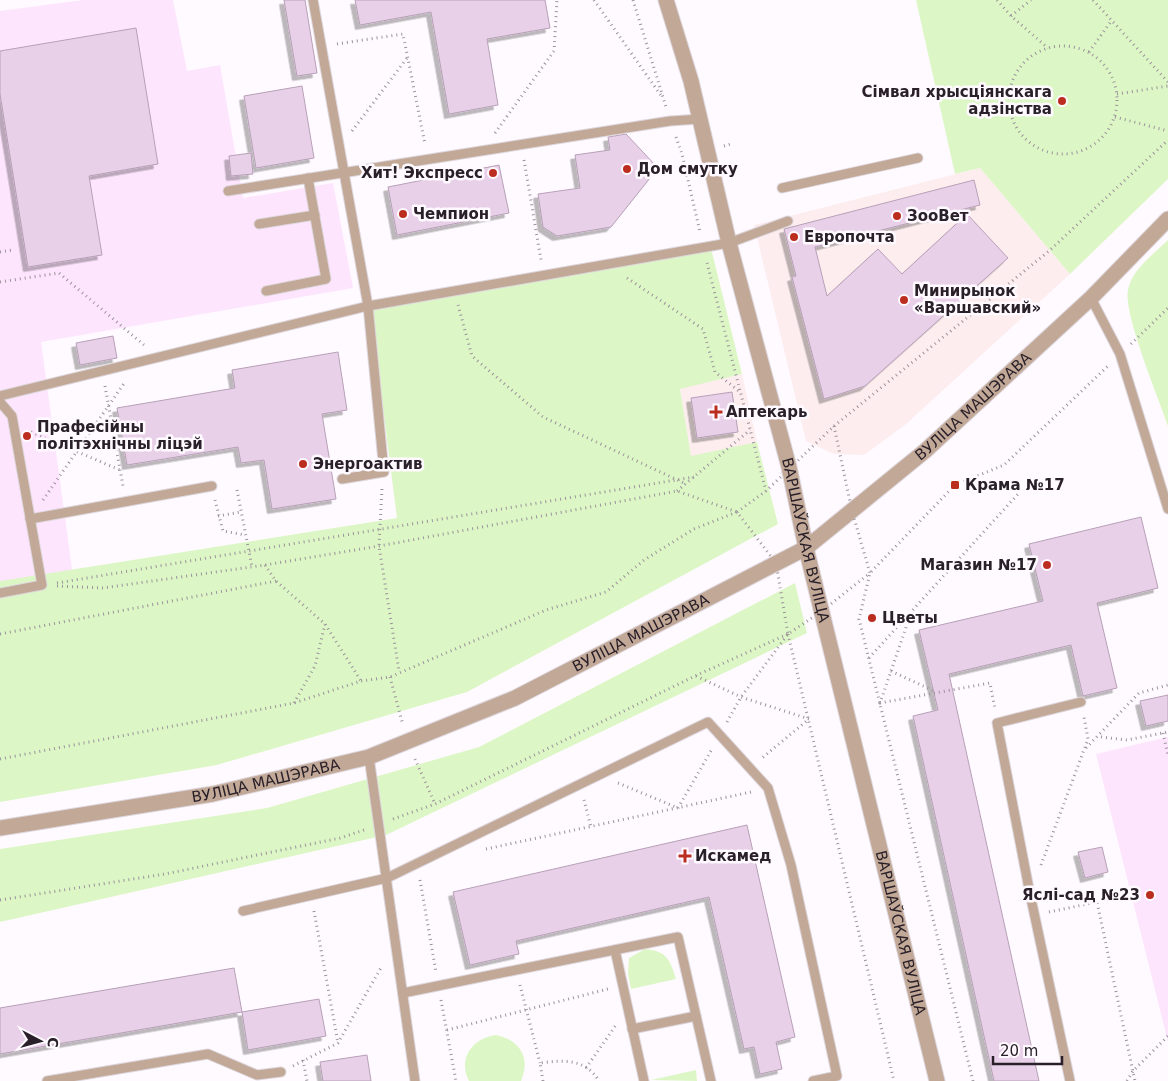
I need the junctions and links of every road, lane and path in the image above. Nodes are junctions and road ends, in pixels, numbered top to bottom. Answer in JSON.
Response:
{"nodes":[{"id":1,"x":312,"y":0,"type":"edge"},
{"id":2,"x":557,"y":0,"type":"edge"},
{"id":3,"x":594,"y":0,"type":"edge"},
{"id":4,"x":666,"y":0,"type":"edge"},
{"id":5,"x":997,"y":0,"type":"edge"},
{"id":6,"x":1031,"y":0,"type":"edge"},
{"id":7,"x":1094,"y":0,"type":"edge"},
{"id":8,"x":1011,"y":16,"type":"junction"},
{"id":9,"x":1112,"y":20,"type":"junction"},
{"id":10,"x":320,"y":46,"type":"junction"},
{"id":11,"x":1048,"y":48,"type":"junction"},
{"id":12,"x":1089,"y":52,"type":"junction"},
{"id":13,"x":408,"y":58,"type":"junction"},
{"id":14,"x":1168,"y":82,"type":"edge"},
{"id":15,"x":1168,"y":86,"type":"edge"},
{"id":16,"x":1117,"y":94,"type":"junction"},
{"id":17,"x":664,"y":99,"type":"dead end"},
{"id":18,"x":1114,"y":116,"type":"junction"},
{"id":19,"x":700,"y":119,"type":"junction"},
{"id":20,"x":1168,"y":131,"type":"edge"},
{"id":21,"x":1168,"y":140,"type":"edge"},
{"id":22,"x":522,"y":144,"type":"junction"},
{"id":23,"x":339,"y":148,"type":"junction"},
{"id":24,"x":482,"y":151,"type":"junction"},
{"id":25,"x":918,"y":158,"type":"dead end"},
{"id":26,"x":428,"y":159,"type":"junction"},
{"id":27,"x":343,"y":173,"type":"junction"},
{"id":28,"x":308,"y":178,"type":"junction"},
{"id":29,"x":782,"y":188,"type":"dead end"},
{"id":30,"x":228,"y":191,"type":"dead end"},
{"id":31,"x":315,"y":215,"type":"junction"},
{"id":32,"x":788,"y":220,"type":"dead end"},
{"id":33,"x":1168,"y":220,"type":"edge"},
{"id":34,"x":259,"y":224,"type":"dead end"},
{"id":35,"x":729,"y":243,"type":"junction"},
{"id":36,"x":703,"y":247,"type":"junction"},
{"id":37,"x":13,"y":250,"type":"dead end"},
{"id":38,"x":0,"y":252,"type":"edge"},
{"id":39,"x":606,"y":264,"type":"junction"},
{"id":40,"x":544,"y":274,"type":"junction"},
{"id":41,"x":0,"y":282,"type":"edge"},
{"id":42,"x":454,"y":290,"type":"junction"},
{"id":43,"x":266,"y":291,"type":"dead end"},
{"id":44,"x":1091,"y":298,"type":"junction"},
{"id":45,"x":368,"y":306,"type":"junction"},
{"id":46,"x":1168,"y":308,"type":"edge"},
{"id":47,"x":1120,"y":354,"type":"junction"},
{"id":48,"x":158,"y":357,"type":"junction"},
{"id":49,"x":140,"y":362,"type":"junction"},
{"id":50,"x":103,"y":371,"type":"junction"},
{"id":51,"x":740,"y":392,"type":"junction"},
{"id":52,"x":0,"y":396,"type":"edge"},
{"id":53,"x":0,"y":402,"type":"edge"},
{"id":54,"x":108,"y":404,"type":"junction"},
{"id":55,"x":13,"y":425,"type":"junction"},
{"id":56,"x":834,"y":426,"type":"dead end"},
{"id":57,"x":750,"y":430,"type":"junction"},
{"id":58,"x":76,"y":451,"type":"junction"},
{"id":59,"x":121,"y":470,"type":"junction"},
{"id":60,"x":384,"y":472,"type":"junction"},
{"id":61,"x":694,"y":477,"type":"junction"},
{"id":62,"x":342,"y":479,"type":"dead end"},
{"id":63,"x":677,"y":480,"type":"junction"},
{"id":64,"x":686,"y":484,"type":"junction"},
{"id":65,"x":212,"y":486,"type":"joint"},
{"id":66,"x":237,"y":490,"type":"dead end"},
{"id":67,"x":677,"y":491,"type":"junction"},
{"id":68,"x":766,"y":491,"type":"dead end"},
{"id":69,"x":1019,"y":493,"type":"dead end"},
{"id":70,"x":126,"y":502,"type":"junction"},
{"id":71,"x":1168,"y":508,"type":"edge"},
{"id":72,"x":241,"y":512,"type":"junction"},
{"id":73,"x":218,"y":516,"type":"junction"},
{"id":74,"x":30,"y":519,"type":"junction"},
{"id":75,"x":378,"y":528,"type":"junction"},
{"id":76,"x":245,"y":535,"type":"junction"},
{"id":77,"x":379,"y":546,"type":"junction"},
{"id":78,"x":806,"y":548,"type":"junction"},
{"id":79,"x":248,"y":550,"type":"junction"},
{"id":80,"x":265,"y":565,"type":"junction"},
{"id":81,"x":252,"y":566,"type":"junction"},
{"id":82,"x":276,"y":581,"type":"junction"},
{"id":83,"x":42,"y":585,"type":"junction"},
{"id":84,"x":0,"y":593,"type":"edge"},
{"id":85,"x":911,"y":612,"type":"junction"},
{"id":86,"x":325,"y":624,"type":"junction"},
{"id":87,"x":0,"y":634,"type":"edge"},
{"id":88,"x":788,"y":634,"type":"junction"},
{"id":89,"x":869,"y":658,"type":"junction"},
{"id":90,"x":399,"y":671,"type":"junction"},
{"id":91,"x":891,"y":671,"type":"junction"},
{"id":92,"x":695,"y":676,"type":"junction"},
{"id":93,"x":361,"y":681,"type":"junction"},
{"id":94,"x":1168,"y":685,"type":"edge"},
{"id":95,"x":936,"y":692,"type":"junction"},
{"id":96,"x":741,"y":697,"type":"junction"},
{"id":97,"x":1082,"y":702,"type":"joint"},
{"id":98,"x":294,"y":703,"type":"junction"},
{"id":99,"x":880,"y":703,"type":"junction"},
{"id":100,"x":809,"y":719,"type":"junction"},
{"id":101,"x":997,"y":723,"type":"junction"},
{"id":102,"x":1168,"y":732,"type":"edge"},
{"id":103,"x":1163,"y":733,"type":"junction"},
{"id":104,"x":720,"y":735,"type":"junction"},
{"id":105,"x":1101,"y":738,"type":"dead end"},
{"id":106,"x":1084,"y":750,"type":"junction"},
{"id":107,"x":1168,"y":755,"type":"edge"},
{"id":108,"x":369,"y":757,"type":"junction"},
{"id":109,"x":0,"y":759,"type":"edge"},
{"id":110,"x":750,"y":768,"type":"junction"},
{"id":111,"x":600,"y":775,"type":"junction"},
{"id":112,"x":580,"y":785,"type":"junction"},
{"id":113,"x":768,"y":788,"type":"junction"},
{"id":114,"x":678,"y":808,"type":"junction"},
{"id":115,"x":379,"y":824,"type":"junction"},
{"id":116,"x":591,"y":827,"type":"junction"},
{"id":117,"x":0,"y":828,"type":"edge"},
{"id":118,"x":485,"y":850,"type":"dead end"},
{"id":119,"x":387,"y":878,"type":"junction"},
{"id":120,"x":1030,"y":894,"type":"junction"},
{"id":121,"x":311,"y":896,"type":"junction"},
{"id":122,"x":0,"y":900,"type":"edge"},
{"id":123,"x":243,"y":911,"type":"dead end"},
{"id":124,"x":1034,"y":915,"type":"junction"},
{"id":125,"x":396,"y":942,"type":"junction"},
{"id":126,"x":615,"y":950,"type":"junction"},
{"id":127,"x":517,"y":970,"type":"junction"},
{"id":128,"x":623,"y":985,"type":"junction"},
{"id":129,"x":403,"y":993,"type":"junction"},
{"id":130,"x":628,"y":1008,"type":"junction"},
{"id":131,"x":526,"y":1010,"type":"junction"},
{"id":132,"x":696,"y":1016,"type":"junction"},
{"id":133,"x":632,"y":1029,"type":"junction"},
{"id":134,"x":447,"y":1030,"type":"dead end"},
{"id":135,"x":1168,"y":1036,"type":"edge"},
{"id":136,"x":338,"y":1043,"type":"junction"},
{"id":137,"x":304,"y":1060,"type":"junction"},
{"id":138,"x":540,"y":1064,"type":"junction"},
{"id":139,"x":586,"y":1068,"type":"junction"},
{"id":140,"x":1133,"y":1071,"type":"junction"},
{"id":141,"x":281,"y":1072,"type":"joint"},
{"id":142,"x":62,"y":1080,"type":"edge"},
{"id":143,"x":47,"y":1081,"type":"edge"},
{"id":144,"x":307,"y":1081,"type":"edge"},
{"id":145,"x":414,"y":1081,"type":"edge"},
{"id":146,"x":543,"y":1081,"type":"edge"},
{"id":147,"x":598,"y":1081,"type":"edge"},
{"id":148,"x":644,"y":1081,"type":"edge"},
{"id":149,"x":711,"y":1081,"type":"edge"},
{"id":150,"x":813,"y":1081,"type":"edge"},
{"id":151,"x":894,"y":1081,"type":"edge"},
{"id":152,"x":937,"y":1081,"type":"edge"},
{"id":153,"x":974,"y":1081,"type":"edge"},
{"id":154,"x":1070,"y":1081,"type":"edge"},
{"id":155,"x":1127,"y":1081,"type":"edge"},
{"id":156,"x":1135,"y":1081,"type":"edge"}],
"edges":[{"from":1,"to":10,"type":"lane"},
{"from":2,"to":24,"type":"path"},
{"from":3,"to":17,"type":"path"},
{"from":4,"to":19,"type":"street","name":"ВАРШАЎСКАЯ ВУЛІЦА"},
{"from":5,"to":8,"type":"path"},
{"from":6,"to":8,"type":"path"},
{"from":7,"to":9,"type":"path"},
{"from":8,"to":11,"type":"path"},
{"from":9,"to":12,"type":"path"},
{"from":9,"to":14,"type":"path"},
{"from":10,"to":13,"type":"path"},
{"from":10,"to":23,"type":"lane"},
{"from":11,"to":12,"type":"path"},
{"from":11,"to":18,"type":"path"},
{"from":12,"to":16,"type":"path"},
{"from":13,"to":23,"type":"path"},
{"from":13,"to":26,"type":"path"},
{"from":15,"to":16,"type":"path"},
{"from":16,"to":18,"type":"path"},
{"from":18,"to":20,"type":"path"},
{"from":19,"to":22,"type":"lane"},
{"from":19,"to":35,"type":"street","name":"ВАРШАЎСКАЯ ВУЛІЦА"},
{"from":21,"to":56,"type":"path"},
{"from":22,"to":24,"type":"lane"},
{"from":22,"to":40,"type":"path"},
{"from":23,"to":27,"type":"lane"},
{"from":24,"to":26,"type":"lane"},
{"from":25,"to":29,"type":"lane"},
{"from":26,"to":27,"type":"lane"},
{"from":27,"to":28,"type":"lane"},
{"from":27,"to":45,"type":"lane"},
{"from":28,"to":30,"type":"lane"},
{"from":28,"to":31,"type":"lane"},
{"from":31,"to":34,"type":"lane"},
{"from":31,"to":43,"type":"lane"},
{"from":32,"to":35,"type":"lane"},
{"from":33,"to":44,"type":"street","name":"ВУЛІЦА МАШЭРАВА"},
{"from":35,"to":36,"type":"lane"},
{"from":35,"to":78,"type":"street","name":"ВАРШАЎСКАЯ ВУЛІЦА"},
{"from":36,"to":39,"type":"lane"},
{"from":36,"to":51,"type":"path"},
{"from":37,"to":38,"type":"path"},
{"from":39,"to":40,"type":"lane"},
{"from":39,"to":51,"type":"path"},
{"from":40,"to":42,"type":"lane"},
{"from":41,"to":48,"type":"path"},
{"from":42,"to":45,"type":"lane"},
{"from":42,"to":63,"type":"path"},
{"from":44,"to":47,"type":"lane"},
{"from":44,"to":78,"type":"street","name":"ВУЛІЦА МАШЭРАВА"},
{"from":45,"to":48,"type":"lane"},
{"from":45,"to":60,"type":"lane"},
{"from":46,"to":47,"type":"path"},
{"from":47,"to":71,"type":"lane"},
{"from":47,"to":89,"type":"path"},
{"from":48,"to":49,"type":"lane"},
{"from":49,"to":50,"type":"lane"},
{"from":49,"to":54,"type":"path"},
{"from":50,"to":52,"type":"lane"},
{"from":50,"to":54,"type":"path"},
{"from":51,"to":57,"type":"path"},
{"from":53,"to":55,"type":"lane"},
{"from":54,"to":58,"type":"path"},
{"from":54,"to":59,"type":"path"},
{"from":55,"to":58,"type":"path"},
{"from":55,"to":74,"type":"lane"},
{"from":57,"to":61,"type":"path"},
{"from":57,"to":68,"type":"path"},
{"from":58,"to":59,"type":"path"},
{"from":58,"to":74,"type":"path"},
{"from":59,"to":70,"type":"path"},
{"from":60,"to":62,"type":"lane"},
{"from":60,"to":75,"type":"path"},
{"from":61,"to":63,"type":"path"},
{"from":61,"to":64,"type":"path"},
{"from":63,"to":64,"type":"path"},
{"from":63,"to":75,"type":"path"},
{"from":64,"to":67,"type":"path"},
{"from":65,"to":70,"type":"lane"},
{"from":65,"to":73,"type":"path"},
{"from":66,"to":72,"type":"path"},
{"from":67,"to":77,"type":"path"},
{"from":67,"to":90,"type":"path"},
{"from":69,"to":85,"type":"path"},
{"from":70,"to":74,"type":"lane"},
{"from":72,"to":73,"type":"path"},
{"from":72,"to":76,"type":"path"},
{"from":73,"to":76,"type":"path"},
{"from":74,"to":83,"type":"lane"},
{"from":75,"to":77,"type":"path"},
{"from":75,"to":79,"type":"path"},
{"from":76,"to":79,"type":"path"},
{"from":77,"to":80,"type":"path"},
{"from":77,"to":90,"type":"path"},
{"from":78,"to":108,"type":"street","name":"ВУЛІЦА МАШЭРАВА"},
{"from":78,"to":152,"type":"street","name":"ВАРШАЎСКАЯ ВУЛІЦА"},
{"from":79,"to":81,"type":"path"},
{"from":79,"to":83,"type":"path"},
{"from":80,"to":81,"type":"path"},
{"from":80,"to":82,"type":"path"},
{"from":81,"to":83,"type":"path"},
{"from":82,"to":86,"type":"path"},
{"from":82,"to":87,"type":"path"},
{"from":83,"to":84,"type":"lane"},
{"from":85,"to":89,"type":"path"},
{"from":85,"to":91,"type":"path"},
{"from":86,"to":93,"type":"path"},
{"from":86,"to":98,"type":"path"},
{"from":88,"to":92,"type":"path"},
{"from":88,"to":96,"type":"path"},
{"from":88,"to":100,"type":"path"},
{"from":89,"to":99,"type":"path"},
{"from":90,"to":93,"type":"path"},
{"from":91,"to":95,"type":"path"},
{"from":91,"to":99,"type":"path"},
{"from":92,"to":96,"type":"path"},
{"from":92,"to":115,"type":"path"},
{"from":93,"to":98,"type":"path"},
{"from":94,"to":106,"type":"path"},
{"from":95,"to":99,"type":"path"},
{"from":95,"to":101,"type":"path"},
{"from":96,"to":100,"type":"path"},
{"from":96,"to":104,"type":"path"},
{"from":97,"to":101,"type":"lane"},
{"from":97,"to":106,"type":"path"},
{"from":98,"to":109,"type":"path"},
{"from":99,"to":153,"type":"path"},
{"from":100,"to":110,"type":"path"},
{"from":100,"to":151,"type":"path"},
{"from":101,"to":120,"type":"lane"},
{"from":102,"to":103,"type":"path"},
{"from":103,"to":105,"type":"path"},
{"from":103,"to":107,"type":"path"},
{"from":104,"to":110,"type":"lane"},
{"from":104,"to":111,"type":"lane"},
{"from":104,"to":114,"type":"path"},
{"from":106,"to":120,"type":"path"},
{"from":108,"to":115,"type":"lane"},
{"from":108,"to":117,"type":"street","name":"ВУЛІЦА МАШЭРАВА"},
{"from":110,"to":113,"type":"lane"},
{"from":111,"to":112,"type":"lane"},
{"from":111,"to":114,"type":"path"},
{"from":112,"to":116,"type":"path"},
{"from":112,"to":119,"type":"lane"},
{"from":113,"to":114,"type":"path"},
{"from":113,"to":150,"type":"lane"},
{"from":114,"to":116,"type":"path"},
{"from":115,"to":119,"type":"lane"},
{"from":115,"to":122,"type":"path"},
{"from":116,"to":118,"type":"path"},
{"from":119,"to":121,"type":"lane"},
{"from":119,"to":125,"type":"lane"},
{"from":120,"to":124,"type":"lane"},
{"from":121,"to":123,"type":"lane"},
{"from":121,"to":136,"type":"path"},
{"from":124,"to":140,"type":"path"},
{"from":124,"to":154,"type":"lane"},
{"from":125,"to":129,"type":"lane"},
{"from":125,"to":136,"type":"path"},
{"from":126,"to":127,"type":"lane"},
{"from":126,"to":128,"type":"lane"},
{"from":126,"to":132,"type":"lane"},
{"from":127,"to":129,"type":"lane"},
{"from":127,"to":131,"type":"path"},
{"from":128,"to":130,"type":"lane"},
{"from":128,"to":131,"type":"path"},
{"from":129,"to":145,"type":"lane"},
{"from":130,"to":133,"type":"lane"},
{"from":130,"to":139,"type":"path"},
{"from":131,"to":134,"type":"path"},
{"from":131,"to":138,"type":"path"},
{"from":132,"to":133,"type":"lane"},
{"from":132,"to":149,"type":"lane"},
{"from":133,"to":148,"type":"lane"},
{"from":135,"to":140,"type":"path"},
{"from":136,"to":137,"type":"path"},
{"from":137,"to":141,"type":"path"},
{"from":137,"to":144,"type":"path"},
{"from":138,"to":139,"type":"path"},
{"from":138,"to":146,"type":"path"},
{"from":139,"to":147,"type":"path"},
{"from":140,"to":155,"type":"path"},
{"from":140,"to":156,"type":"path"},
{"from":141,"to":142,"type":"lane"},
{"from":142,"to":143,"type":"lane"}]}
